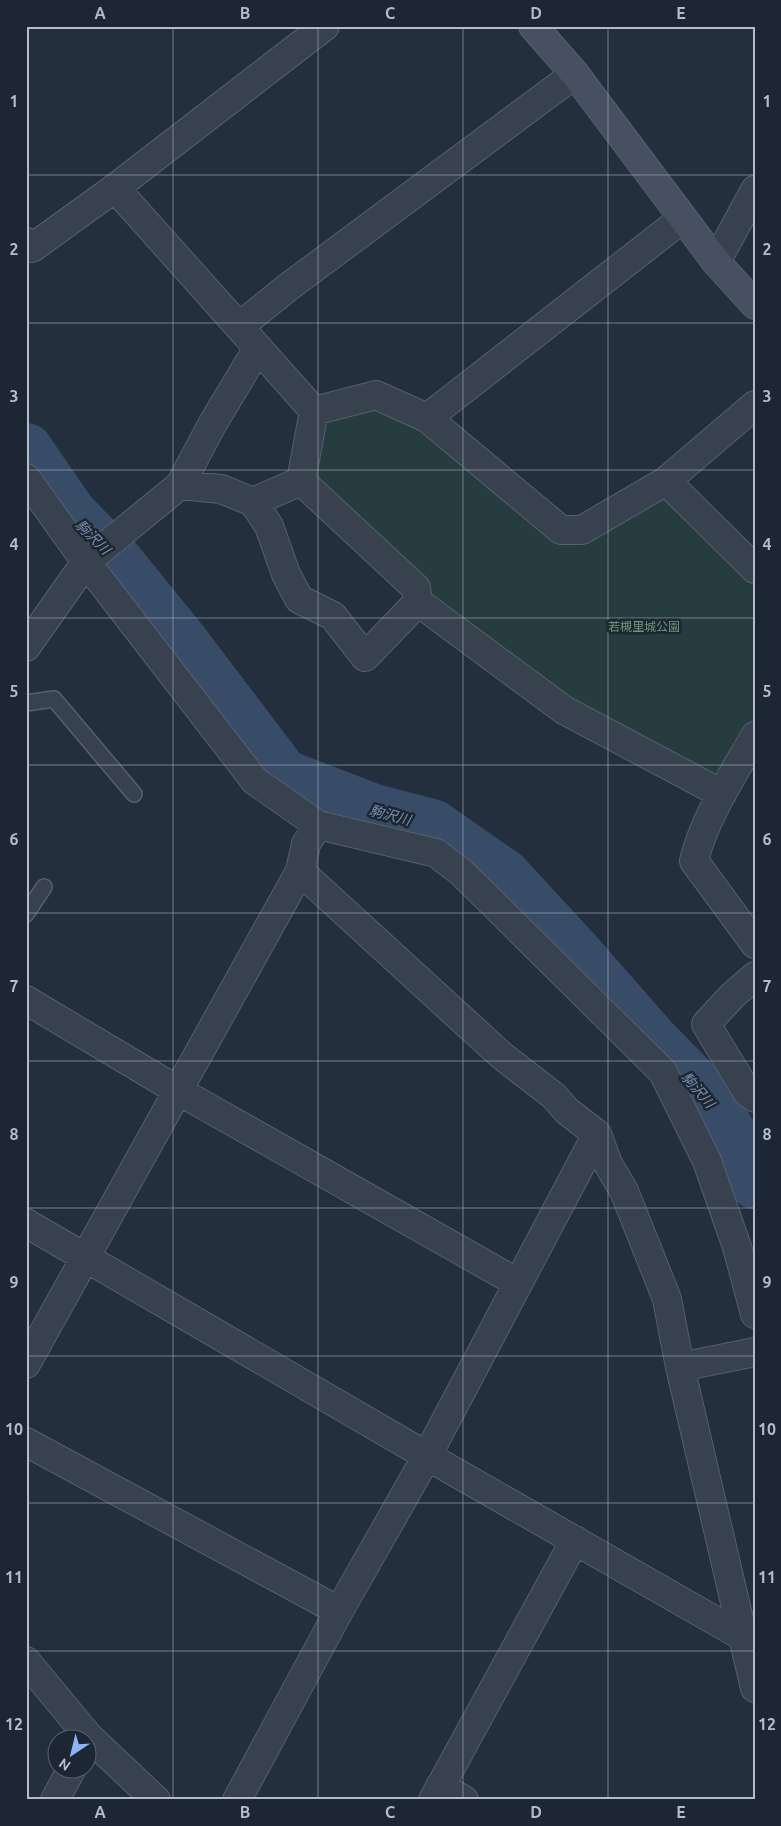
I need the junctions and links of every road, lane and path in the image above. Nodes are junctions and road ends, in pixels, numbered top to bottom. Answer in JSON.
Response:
{"nodes":[{"id":1,"x":325,"y":26,"type":"edge"},
{"id":2,"x":542,"y":29,"type":"edge"},
{"id":3,"x":575,"y":74,"type":"junction"},
{"id":4,"x":115,"y":188,"type":"junction"},
{"id":5,"x":755,"y":190,"type":"edge"},
{"id":6,"x":682,"y":219,"type":"junction"},
{"id":7,"x":26,"y":242,"type":"edge"},
{"id":8,"x":716,"y":262,"type":"junction"},
{"id":9,"x":755,"y":305,"type":"edge"},
{"id":10,"x":240,"y":326,"type":"junction"},
{"id":11,"x":258,"y":348,"type":"junction"},
{"id":12,"x":755,"y":405,"type":"edge"},
{"id":13,"x":314,"y":411,"type":"junction"},
{"id":14,"x":427,"y":418,"type":"junction"},
{"id":15,"x":26,"y":478,"type":"edge"},
{"id":16,"x":301,"y":481,"type":"junction"},
{"id":17,"x":666,"y":481,"type":"junction"},
{"id":18,"x":180,"y":485,"type":"junction"},
{"id":19,"x":253,"y":502,"type":"junction"},
{"id":20,"x":86,"y":562,"type":"junction"},
{"id":21,"x":755,"y":569,"type":"edge"},
{"id":22,"x":418,"y":602,"type":"junction"},
{"id":23,"x":31,"y":632,"type":"edge"},
{"id":24,"x":26,"y":703,"type":"edge"},
{"id":25,"x":755,"y":736,"type":"edge"},
{"id":26,"x":134,"y":794,"type":"dead end"},
{"id":27,"x":722,"y":794,"type":"junction"},
{"id":28,"x":318,"y":825,"type":"junction"},
{"id":29,"x":300,"y":871,"type":"junction"},
{"id":30,"x":44,"y":886,"type":"dead end"},
{"id":31,"x":26,"y":914,"type":"edge"},
{"id":32,"x":755,"y":944,"type":"edge"},
{"id":33,"x":755,"y":976,"type":"edge"},
{"id":34,"x":26,"y":1000,"type":"edge"},
{"id":35,"x":177,"y":1090,"type":"junction"},
{"id":36,"x":755,"y":1098,"type":"edge"},
{"id":37,"x":597,"y":1134,"type":"junction"},
{"id":38,"x":26,"y":1223,"type":"edge"},
{"id":39,"x":86,"y":1258,"type":"junction"},
{"id":40,"x":518,"y":1283,"type":"junction"},
{"id":41,"x":755,"y":1314,"type":"edge"},
{"id":42,"x":755,"y":1352,"type":"edge"},
{"id":43,"x":26,"y":1364,"type":"edge"},
{"id":44,"x":680,"y":1367,"type":"junction"},
{"id":45,"x":26,"y":1442,"type":"edge"},
{"id":46,"x":427,"y":1456,"type":"junction"},
{"id":47,"x":575,"y":1540,"type":"junction"},
{"id":48,"x":339,"y":1611,"type":"junction"},
{"id":49,"x":742,"y":1636,"type":"junction"},
{"id":50,"x":26,"y":1661,"type":"edge"},
{"id":51,"x":755,"y":1688,"type":"edge"},
{"id":52,"x":80,"y":1728,"type":"edge"},
{"id":53,"x":98,"y":1747,"type":"edge"},
{"id":54,"x":67,"y":1778,"type":"edge"},
{"id":55,"x":436,"y":1793,"type":"edge"},
{"id":56,"x":55,"y":1800,"type":"edge"},
{"id":57,"x":156,"y":1800,"type":"edge"},
{"id":58,"x":238,"y":1800,"type":"edge"},
{"id":59,"x":464,"y":1800,"type":"edge"}],
"edges":[{"from":1,"to":4,"type":"street"},
{"from":2,"to":3,"type":"street"},
{"from":3,"to":6,"type":"street"},
{"from":3,"to":10,"type":"street"},
{"from":4,"to":7,"type":"street"},
{"from":4,"to":10,"type":"street"},
{"from":5,"to":8,"type":"street"},
{"from":6,"to":8,"type":"street"},
{"from":6,"to":14,"type":"street"},
{"from":8,"to":9,"type":"street"},
{"from":10,"to":11,"type":"street"},
{"from":11,"to":13,"type":"street"},
{"from":11,"to":18,"type":"street"},
{"from":12,"to":17,"type":"street"},
{"from":13,"to":14,"type":"street"},
{"from":13,"to":16,"type":"street"},
{"from":14,"to":17,"type":"street"},
{"from":15,"to":20,"type":"street"},
{"from":16,"to":19,"type":"street"},
{"from":16,"to":22,"type":"street"},
{"from":17,"to":21,"type":"street"},
{"from":18,"to":19,"type":"street"},
{"from":18,"to":20,"type":"street"},
{"from":19,"to":22,"type":"street"},
{"from":20,"to":23,"type":"street"},
{"from":20,"to":28,"type":"street"},
{"from":22,"to":27,"type":"street"},
{"from":24,"to":26,"type":"lane"},
{"from":25,"to":27,"type":"street"},
{"from":27,"to":32,"type":"street"},
{"from":28,"to":29,"type":"street"},
{"from":28,"to":41,"type":"street"},
{"from":29,"to":35,"type":"street"},
{"from":29,"to":37,"type":"street"},
{"from":30,"to":31,"type":"lane"},
{"from":33,"to":36,"type":"street"},
{"from":34,"to":35,"type":"street"},
{"from":35,"to":39,"type":"street"},
{"from":35,"to":40,"type":"street"},
{"from":37,"to":40,"type":"street"},
{"from":37,"to":44,"type":"street"},
{"from":38,"to":39,"type":"street"},
{"from":39,"to":43,"type":"street"},
{"from":39,"to":46,"type":"street"},
{"from":40,"to":46,"type":"street"},
{"from":42,"to":44,"type":"street"},
{"from":44,"to":49,"type":"street"},
{"from":45,"to":48,"type":"street"},
{"from":46,"to":47,"type":"street"},
{"from":46,"to":48,"type":"street"},
{"from":47,"to":49,"type":"street"},
{"from":47,"to":55,"type":"street"},
{"from":48,"to":58,"type":"street"},
{"from":49,"to":51,"type":"street"},
{"from":50,"to":52,"type":"street"},
{"from":53,"to":57,"type":"street"},
{"from":54,"to":56,"type":"street"},
{"from":55,"to":59,"type":"street"}]}
